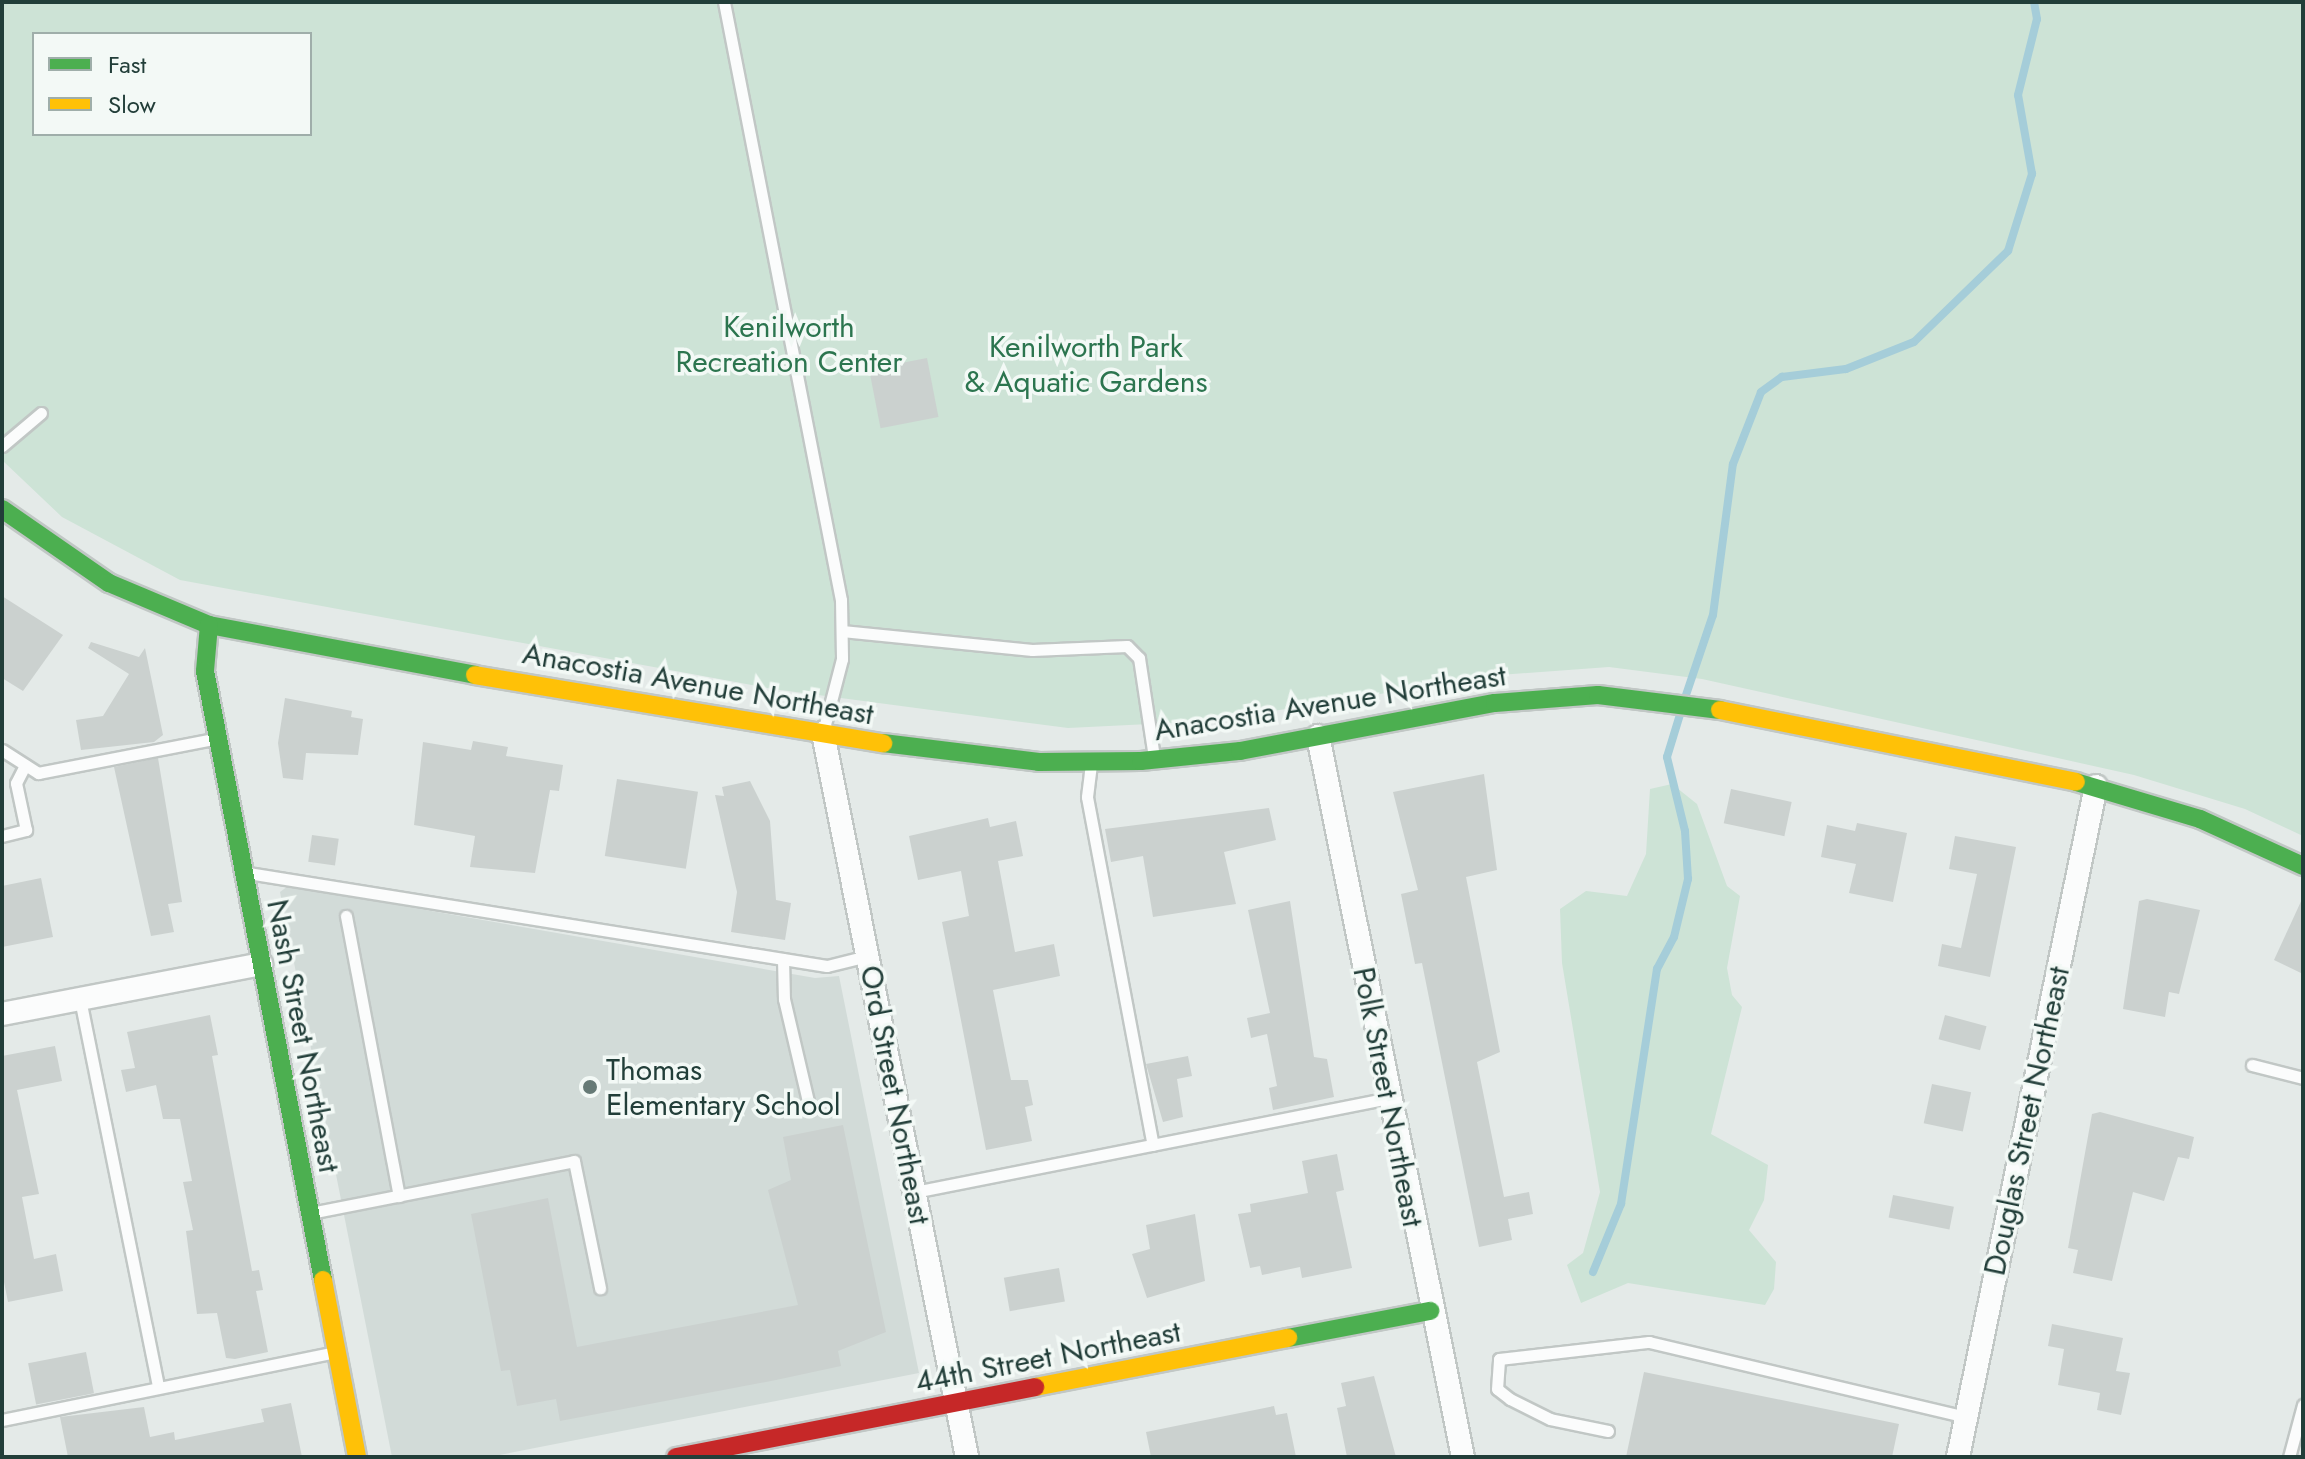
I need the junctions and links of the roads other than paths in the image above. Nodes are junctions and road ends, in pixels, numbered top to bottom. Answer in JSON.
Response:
{"nodes":[{"id":1,"x":724,"y":2,"type":"edge"},
{"id":2,"x":41,"y":413,"type":"dead end"},
{"id":3,"x":2,"y":446,"type":"edge"},
{"id":4,"x":2,"y":509,"type":"edge"},
{"id":5,"x":209,"y":625,"type":"junction"},
{"id":6,"x":842,"y":631,"type":"junction"},
{"id":7,"x":823,"y":733,"type":"junction"},
{"id":8,"x":1318,"y":736,"type":"junction"},
{"id":9,"x":217,"y":738,"type":"junction"},
{"id":10,"x":2,"y":750,"type":"edge"},
{"id":11,"x":1154,"y":760,"type":"junction"},
{"id":12,"x":1091,"y":763,"type":"junction"},
{"id":13,"x":25,"y":765,"type":"junction"},
{"id":14,"x":2096,"y":786,"type":"junction"},
{"id":15,"x":2,"y":836,"type":"edge"},
{"id":16,"x":2303,"y":866,"type":"edge"},
{"id":17,"x":243,"y":872,"type":"junction"},
{"id":18,"x":346,"y":916,"type":"dead end"},
{"id":19,"x":867,"y":956,"type":"junction"},
{"id":20,"x":783,"y":959,"type":"junction"},
{"id":21,"x":261,"y":964,"type":"junction"},
{"id":22,"x":80,"y":999,"type":"junction"},
{"id":23,"x":2,"y":1014,"type":"edge"},
{"id":24,"x":2252,"y":1065,"type":"dead end"},
{"id":25,"x":2303,"y":1078,"type":"edge"},
{"id":26,"x":1387,"y":1098,"type":"junction"},
{"id":27,"x":810,"y":1110,"type":"dead end"},
{"id":28,"x":1153,"y":1145,"type":"junction"},
{"id":29,"x":914,"y":1192,"type":"junction"},
{"id":30,"x":399,"y":1196,"type":"junction"},
{"id":31,"x":310,"y":1213,"type":"junction"},
{"id":32,"x":600,"y":1288,"type":"dead end"},
{"id":33,"x":1430,"y":1311,"type":"junction"},
{"id":34,"x":337,"y":1352,"type":"junction"},
{"id":35,"x":158,"y":1387,"type":"junction"},
{"id":36,"x":956,"y":1403,"type":"junction"},
{"id":37,"x":2303,"y":1405,"type":"edge"},
{"id":38,"x":1966,"y":1417,"type":"junction"},
{"id":39,"x":2,"y":1420,"type":"edge"},
{"id":40,"x":1608,"y":1431,"type":"dead end"},
{"id":41,"x":760,"y":1449,"type":"edge"},
{"id":42,"x":357,"y":1457,"type":"edge"},
{"id":43,"x":676,"y":1457,"type":"edge"},
{"id":44,"x":967,"y":1457,"type":"edge"},
{"id":45,"x":1463,"y":1457,"type":"edge"},
{"id":46,"x":1958,"y":1457,"type":"edge"},
{"id":47,"x":2289,"y":1457,"type":"edge"}],
"edges":[{"from":1,"to":6,"type":"lane"},
{"from":2,"to":3,"type":"lane"},
{"from":4,"to":5,"type":"street","name":"Anacostia Avenue Northeast"},
{"from":5,"to":7,"type":"street","name":"Anacostia Avenue Northeast"},
{"from":5,"to":9,"type":"street","name":"Nash Street Northeast"},
{"from":6,"to":7,"type":"lane"},
{"from":6,"to":11,"type":"lane"},
{"from":7,"to":12,"type":"street","name":"Anacostia Avenue Northeast"},
{"from":7,"to":19,"type":"street","name":"Ord Street Northeast"},
{"from":8,"to":11,"type":"street","name":"Anacostia Avenue Northeast"},
{"from":8,"to":14,"type":"street","name":"Anacostia Avenue Northeast"},
{"from":8,"to":26,"type":"street","name":"Polk Street Northeast"},
{"from":9,"to":13,"type":"lane"},
{"from":9,"to":17,"type":"street","name":"Nash Street Northeast"},
{"from":10,"to":13,"type":"lane"},
{"from":11,"to":12,"type":"street","name":"Anacostia Avenue Northeast"},
{"from":12,"to":28,"type":"lane"},
{"from":13,"to":15,"type":"lane"},
{"from":14,"to":16,"type":"street","name":"Anacostia Avenue Northeast"},
{"from":14,"to":38,"type":"street","name":"Douglas Street Northeast"},
{"from":17,"to":20,"type":"lane"},
{"from":17,"to":21,"type":"street","name":"Nash Street Northeast"},
{"from":18,"to":30,"type":"lane"},
{"from":19,"to":20,"type":"lane"},
{"from":19,"to":29,"type":"street","name":"Ord Street Northeast"},
{"from":20,"to":27,"type":"lane"},
{"from":21,"to":22,"type":"street"},
{"from":21,"to":31,"type":"street","name":"Nash Street Northeast"},
{"from":22,"to":23,"type":"street"},
{"from":22,"to":35,"type":"lane"},
{"from":24,"to":25,"type":"lane"},
{"from":26,"to":28,"type":"lane"},
{"from":26,"to":33,"type":"street","name":"Polk Street Northeast"},
{"from":28,"to":29,"type":"lane"},
{"from":29,"to":36,"type":"street","name":"Ord Street Northeast"},
{"from":30,"to":31,"type":"lane"},
{"from":30,"to":32,"type":"lane"},
{"from":31,"to":34,"type":"street","name":"Nash Street Northeast"},
{"from":33,"to":36,"type":"street","name":"44th Street Northeast"},
{"from":33,"to":45,"type":"street","name":"Polk Street Northeast"},
{"from":34,"to":35,"type":"lane"},
{"from":34,"to":42,"type":"street","name":"Nash Street Northeast"},
{"from":35,"to":39,"type":"lane"},
{"from":36,"to":41,"type":"street","name":"44th Street Northeast"},
{"from":36,"to":44,"type":"street","name":"Ord Street Northeast"},
{"from":37,"to":47,"type":"lane"},
{"from":38,"to":40,"type":"lane"},
{"from":38,"to":46,"type":"street","name":"Douglas Street Northeast"},
{"from":41,"to":43,"type":"street","name":"44th Street Northeast"}]}
